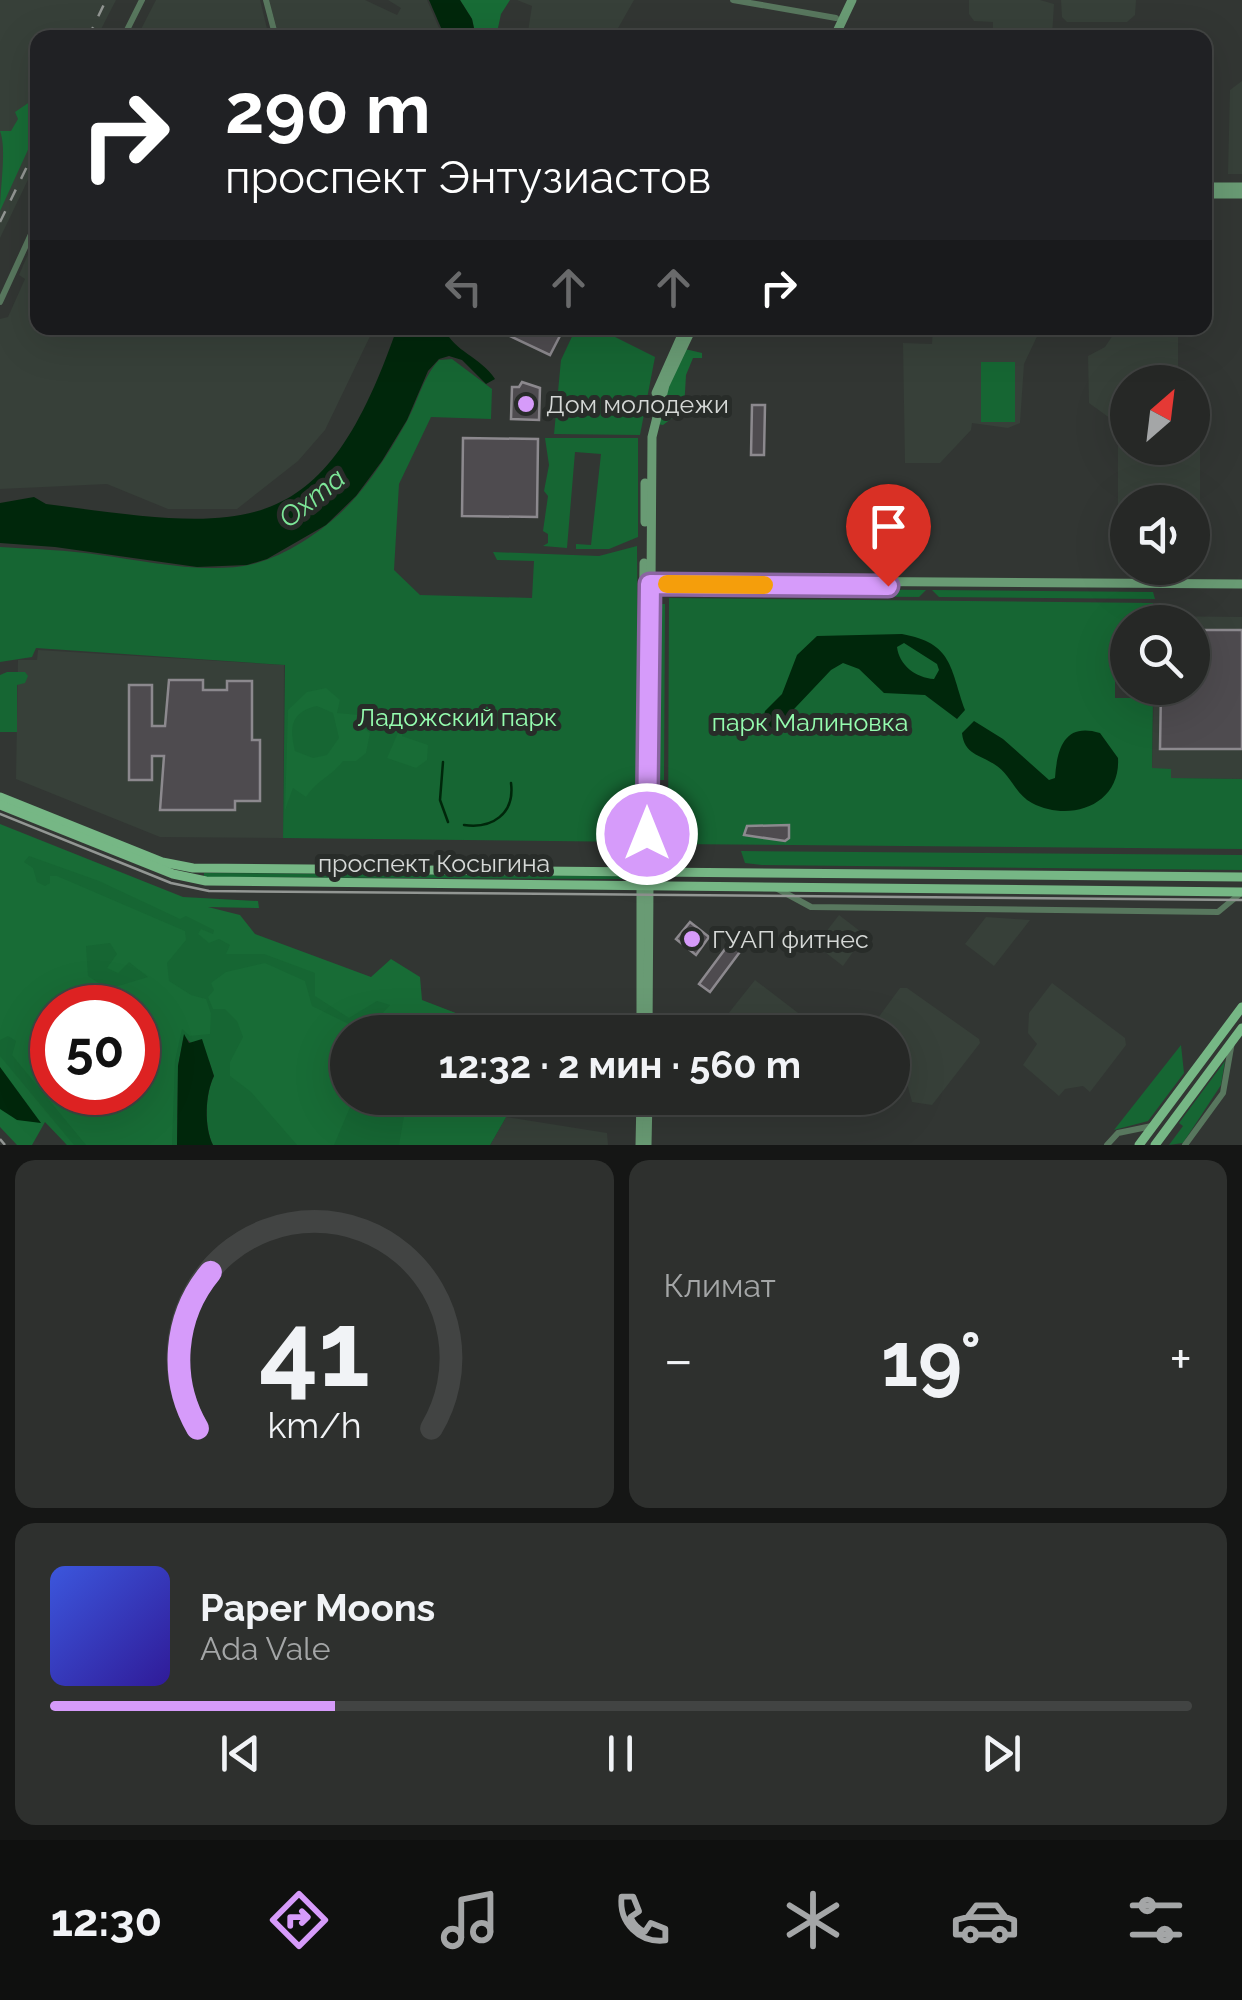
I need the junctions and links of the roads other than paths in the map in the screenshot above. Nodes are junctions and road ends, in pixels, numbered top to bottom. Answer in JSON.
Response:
{"nodes":[{"id":1,"x":142,"y":0,"type":"edge"},
{"id":2,"x":266,"y":0,"type":"edge"},
{"id":3,"x":733,"y":0,"type":"edge"},
{"id":4,"x":848,"y":0,"type":"edge"},
{"id":5,"x":836,"y":18,"type":"junction"},
{"id":6,"x":128,"y":30,"type":"edge"},
{"id":7,"x":274,"y":30,"type":"edge"},
{"id":8,"x":832,"y":30,"type":"edge"},
{"id":9,"x":834,"y":30,"type":"edge"},
{"id":10,"x":1212,"y":190,"type":"edge"},
{"id":11,"x":1242,"y":191,"type":"edge"},
{"id":12,"x":30,"y":236,"type":"edge"},
{"id":13,"x":0,"y":302,"type":"edge"},
{"id":14,"x":684,"y":335,"type":"edge"},
{"id":15,"x":648,"y":581,"type":"junction"},
{"id":16,"x":1242,"y":587,"type":"edge"},
{"id":17,"x":0,"y":797,"type":"edge"},
{"id":18,"x":0,"y":805,"type":"edge"},
{"id":19,"x":645,"y":872,"type":"junction"},
{"id":20,"x":1242,"y":877,"type":"edge"},
{"id":21,"x":645,"y":885,"type":"junction"},
{"id":22,"x":774,"y":886,"type":"junction"},
{"id":23,"x":1242,"y":892,"type":"edge"},
{"id":24,"x":1242,"y":1007,"type":"edge"},
{"id":25,"x":644,"y":1015,"type":"edge"},
{"id":26,"x":1242,"y":1028,"type":"edge"},
{"id":27,"x":1232,"y":1041,"type":"junction"},
{"id":28,"x":644,"y":1115,"type":"edge"},
{"id":29,"x":1154,"y":1126,"type":"junction"},
{"id":30,"x":644,"y":1145,"type":"edge"},
{"id":31,"x":1107,"y":1145,"type":"edge"},
{"id":32,"x":1139,"y":1145,"type":"edge"},
{"id":33,"x":1155,"y":1145,"type":"edge"},
{"id":34,"x":1186,"y":1145,"type":"edge"}],
"edges":[{"from":1,"to":6,"type":"street"},
{"from":2,"to":7,"type":"street"},
{"from":3,"to":5,"type":"street"},
{"from":4,"to":5,"type":"street"},
{"from":4,"to":9,"type":"street"},
{"from":5,"to":8,"type":"street"},
{"from":10,"to":11,"type":"street"},
{"from":12,"to":13,"type":"street"},
{"from":14,"to":15,"type":"street"},
{"from":15,"to":16,"type":"street"},
{"from":15,"to":19,"type":"street"},
{"from":17,"to":19,"type":"main road","name":"проспект Косыгина"},
{"from":18,"to":21,"type":"main road","name":"проспект Косыгина"},
{"from":19,"to":20,"type":"main road","name":"проспект Косыгина"},
{"from":19,"to":21,"type":"street"},
{"from":21,"to":22,"type":"main road","name":"проспект Косыгина"},
{"from":21,"to":25,"type":"street"},
{"from":22,"to":23,"type":"main road","name":"проспект Косыгина"},
{"from":22,"to":23,"type":"street"},
{"from":24,"to":29,"type":"main road"},
{"from":26,"to":27,"type":"main road"},
{"from":27,"to":33,"type":"main road"},
{"from":27,"to":34,"type":"street"},
{"from":28,"to":30,"type":"street"},
{"from":29,"to":31,"type":"street"},
{"from":29,"to":32,"type":"main road"}]}
